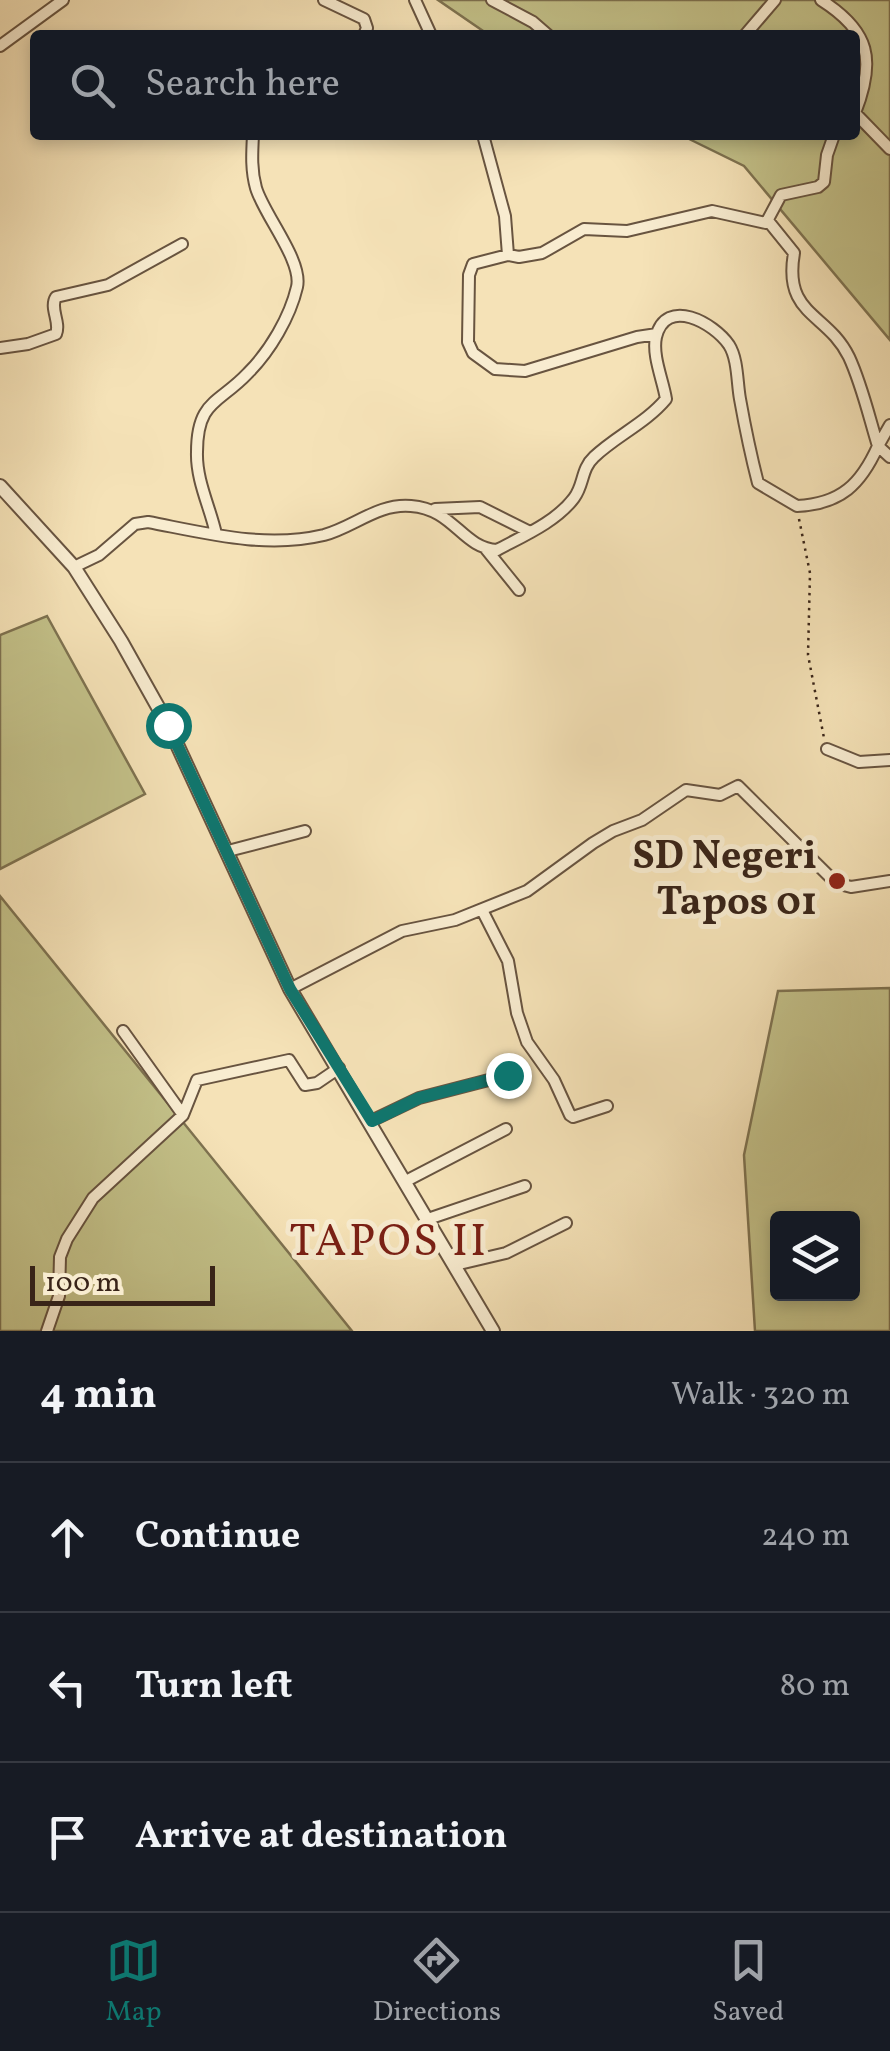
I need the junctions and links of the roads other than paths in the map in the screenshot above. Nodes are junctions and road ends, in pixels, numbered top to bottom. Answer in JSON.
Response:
{"nodes":[{"id":1,"x":63,"y":0,"type":"edge"},
{"id":2,"x":324,"y":0,"type":"edge"},
{"id":3,"x":415,"y":0,"type":"edge"},
{"id":4,"x":492,"y":0,"type":"edge"},
{"id":5,"x":775,"y":0,"type":"edge"},
{"id":6,"x":821,"y":0,"type":"edge"},
{"id":7,"x":366,"y":30,"type":"edge"},
{"id":8,"x":429,"y":30,"type":"edge"},
{"id":9,"x":542,"y":30,"type":"edge"},
{"id":10,"x":749,"y":30,"type":"edge"},
{"id":11,"x":856,"y":30,"type":"edge"},
{"id":12,"x":860,"y":37,"type":"edge"},
{"id":13,"x":0,"y":46,"type":"edge"},
{"id":14,"x":860,"y":97,"type":"edge"},
{"id":15,"x":860,"y":118,"type":"edge"},
{"id":16,"x":253,"y":140,"type":"edge"},
{"id":17,"x":484,"y":140,"type":"edge"},
{"id":18,"x":832,"y":140,"type":"edge"},
{"id":19,"x":890,"y":150,"type":"edge"},
{"id":20,"x":769,"y":222,"type":"junction"},
{"id":21,"x":182,"y":244,"type":"dead end"},
{"id":22,"x":508,"y":255,"type":"junction"},
{"id":23,"x":657,"y":334,"type":"junction"},
{"id":24,"x":0,"y":348,"type":"edge"},
{"id":25,"x":890,"y":425,"type":"edge"},
{"id":26,"x":878,"y":446,"type":"junction"},
{"id":27,"x":890,"y":457,"type":"edge"},
{"id":28,"x":0,"y":486,"type":"edge"},
{"id":29,"x":436,"y":509,"type":"junction"},
{"id":30,"x":530,"y":532,"type":"junction"},
{"id":31,"x":216,"y":534,"type":"junction"},
{"id":32,"x":486,"y":549,"type":"junction"},
{"id":33,"x":74,"y":567,"type":"junction"},
{"id":34,"x":519,"y":590,"type":"dead end"},
{"id":35,"x":827,"y":749,"type":"road end"},
{"id":36,"x":890,"y":760,"type":"edge"},
{"id":37,"x":305,"y":831,"type":"dead end"},
{"id":38,"x":228,"y":851,"type":"junction"},
{"id":39,"x":890,"y":881,"type":"edge"},
{"id":40,"x":482,"y":910,"type":"junction"},
{"id":41,"x":290,"y":989,"type":"junction"},
{"id":42,"x":123,"y":1031,"type":"dead end"},
{"id":43,"x":339,"y":1068,"type":"junction"},
{"id":44,"x":508,"y":1075,"type":"dead end"},
{"id":45,"x":607,"y":1106,"type":"dead end"},
{"id":46,"x":183,"y":1115,"type":"junction"},
{"id":47,"x":372,"y":1121,"type":"junction"},
{"id":48,"x":506,"y":1128,"type":"dead end"},
{"id":49,"x":406,"y":1180,"type":"junction"},
{"id":50,"x":526,"y":1186,"type":"dead end"},
{"id":51,"x":428,"y":1219,"type":"junction"},
{"id":52,"x":566,"y":1223,"type":"dead end"},
{"id":53,"x":455,"y":1265,"type":"junction"},
{"id":54,"x":48,"y":1331,"type":"edge"},
{"id":55,"x":494,"y":1331,"type":"edge"}],
"edges":[{"from":1,"to":13,"type":"street"},
{"from":2,"to":7,"type":"street"},
{"from":3,"to":8,"type":"street"},
{"from":4,"to":9,"type":"street"},
{"from":5,"to":10,"type":"street"},
{"from":6,"to":11,"type":"street"},
{"from":12,"to":14,"type":"street"},
{"from":15,"to":19,"type":"street"},
{"from":16,"to":31,"type":"street"},
{"from":17,"to":22,"type":"street"},
{"from":18,"to":20,"type":"street"},
{"from":20,"to":22,"type":"street"},
{"from":20,"to":26,"type":"street"},
{"from":21,"to":24,"type":"street"},
{"from":22,"to":23,"type":"street"},
{"from":23,"to":26,"type":"street"},
{"from":23,"to":30,"type":"street"},
{"from":25,"to":26,"type":"street"},
{"from":26,"to":27,"type":"street"},
{"from":28,"to":33,"type":"street"},
{"from":29,"to":30,"type":"street"},
{"from":29,"to":31,"type":"street"},
{"from":29,"to":32,"type":"street"},
{"from":30,"to":32,"type":"street"},
{"from":31,"to":33,"type":"street"},
{"from":32,"to":34,"type":"street"},
{"from":33,"to":38,"type":"street"},
{"from":35,"to":36,"type":"street"},
{"from":37,"to":38,"type":"street"},
{"from":38,"to":41,"type":"street"},
{"from":39,"to":40,"type":"street"},
{"from":40,"to":41,"type":"street"},
{"from":40,"to":45,"type":"street"},
{"from":41,"to":43,"type":"street"},
{"from":42,"to":46,"type":"street"},
{"from":43,"to":46,"type":"street"},
{"from":43,"to":47,"type":"street"},
{"from":44,"to":47,"type":"street"},
{"from":46,"to":54,"type":"street"},
{"from":47,"to":49,"type":"street"},
{"from":48,"to":49,"type":"street"},
{"from":49,"to":51,"type":"street"},
{"from":50,"to":51,"type":"street"},
{"from":51,"to":53,"type":"street"},
{"from":52,"to":53,"type":"street"},
{"from":53,"to":55,"type":"street"}]}
